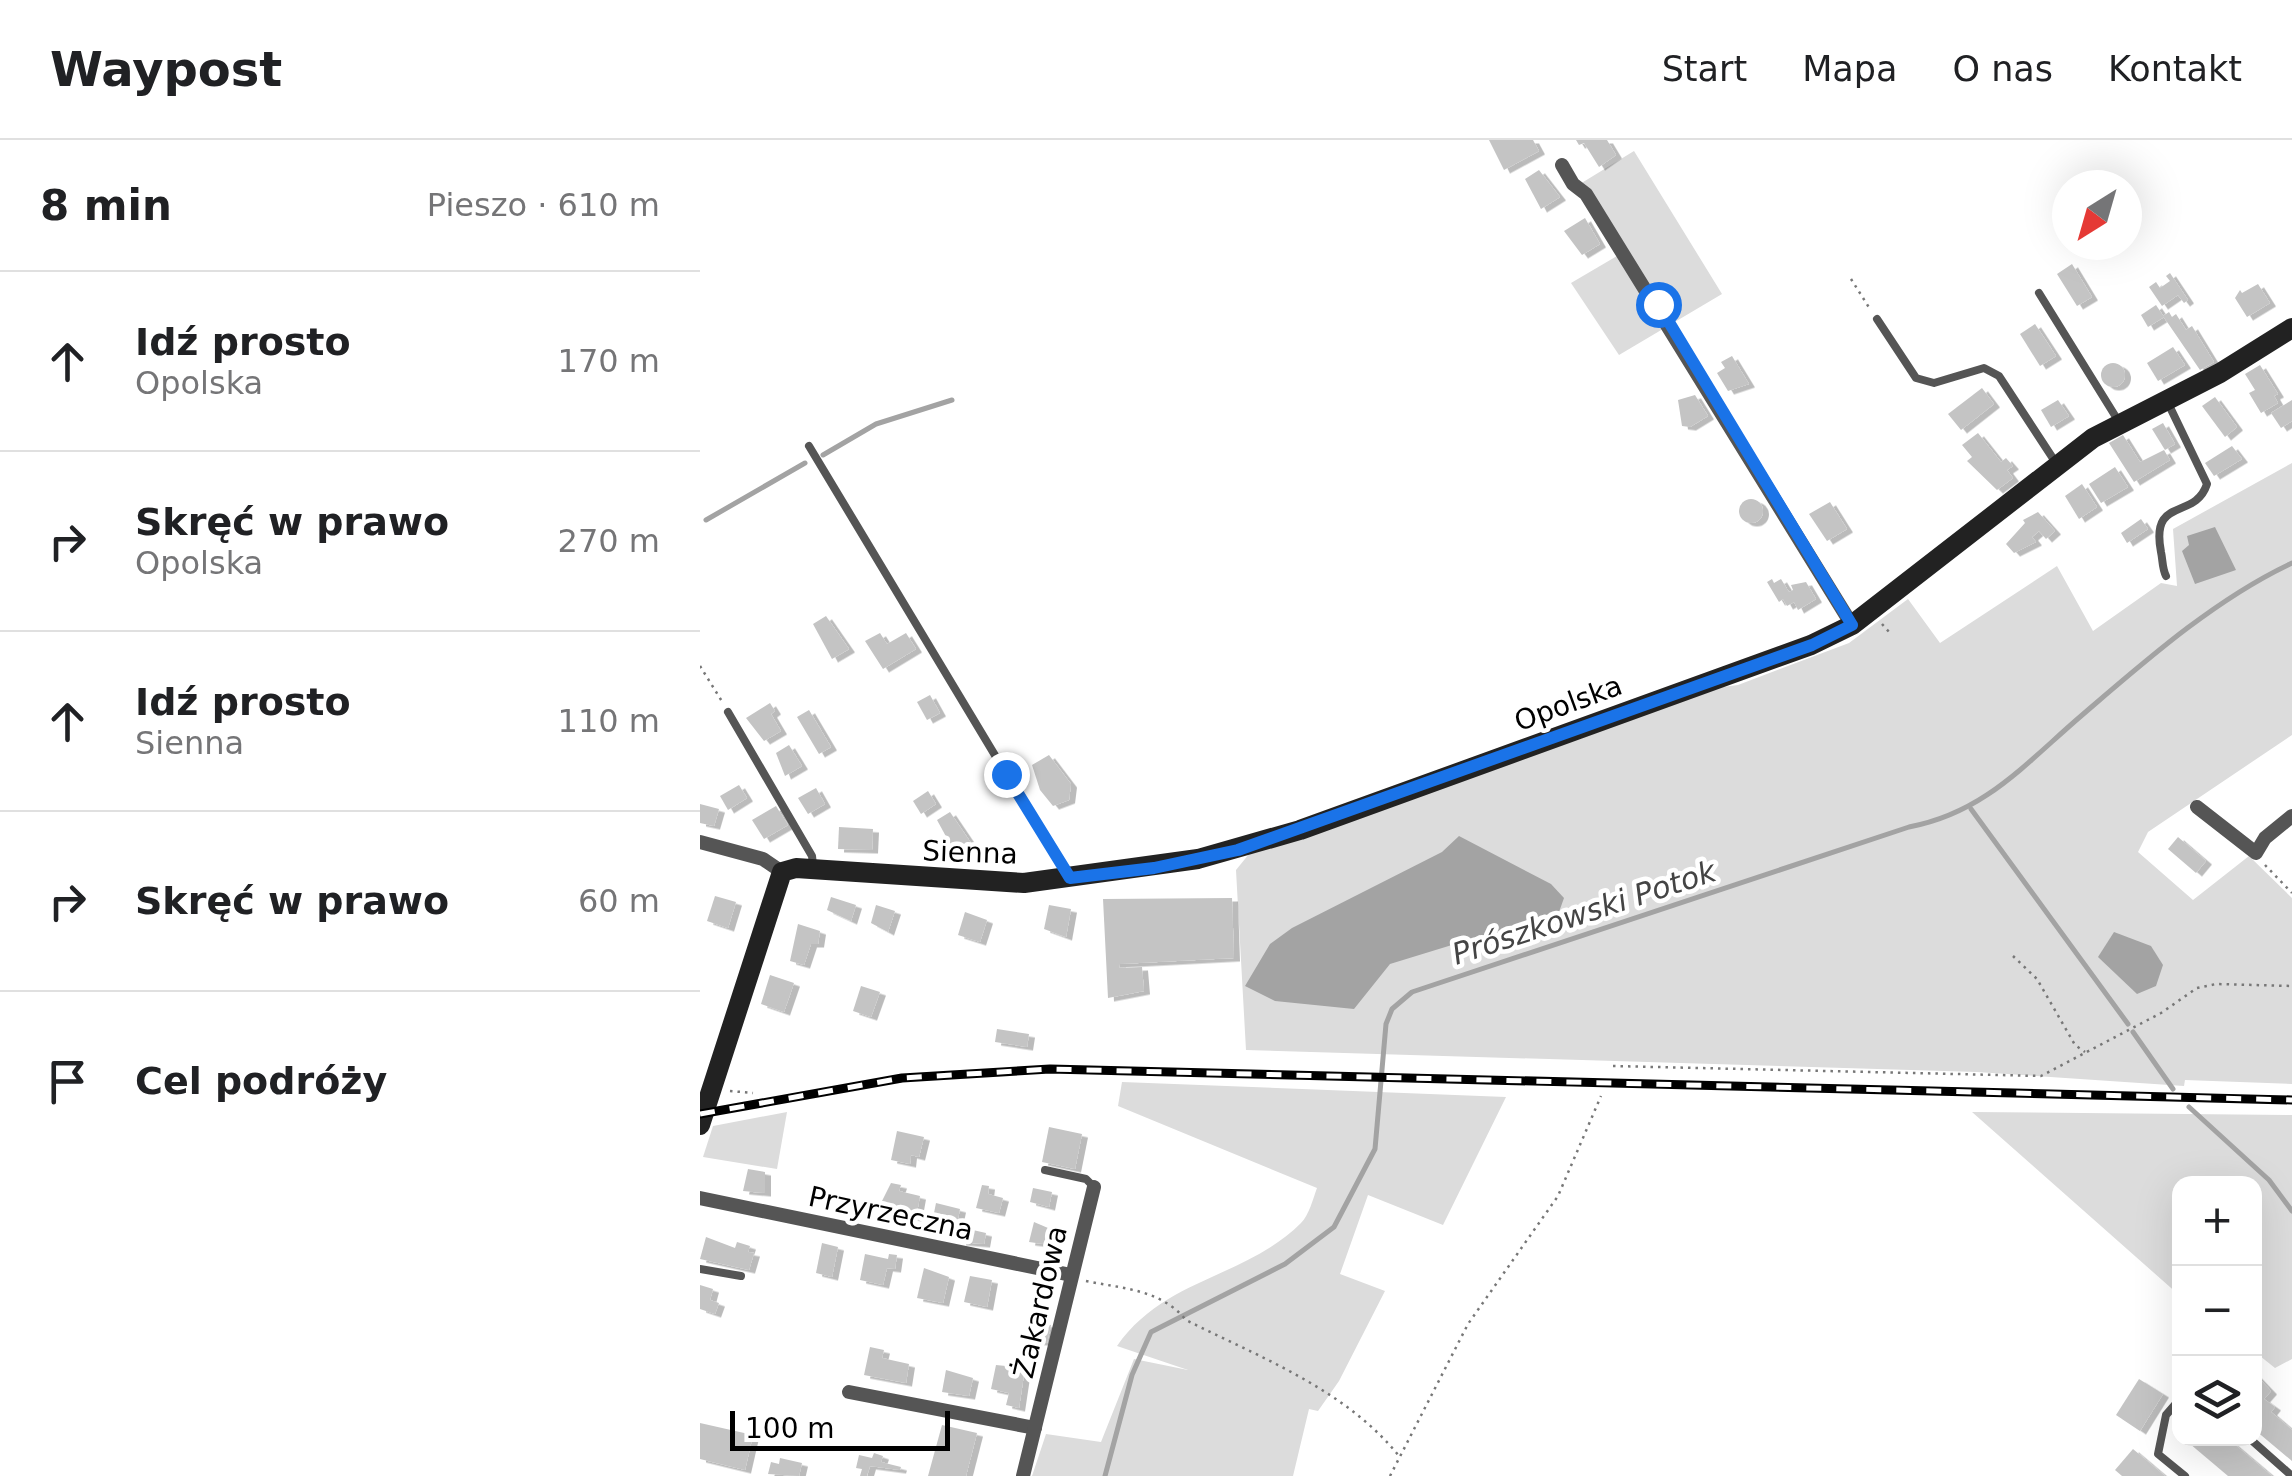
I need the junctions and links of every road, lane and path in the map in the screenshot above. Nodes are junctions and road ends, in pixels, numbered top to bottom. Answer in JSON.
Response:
{"nodes":[{"id":1,"x":1562,"y":165,"type":"dead end"},
{"id":2,"x":1851,"y":279,"type":"dead end"},
{"id":3,"x":2039,"y":293,"type":"dead end"},
{"id":4,"x":1876,"y":319,"type":"joint"},
{"id":5,"x":2292,"y":328,"type":"edge"},
{"id":6,"x":2166,"y":399,"type":"junction"},
{"id":7,"x":2119,"y":422,"type":"junction"},
{"id":8,"x":809,"y":446,"type":"dead end"},
{"id":9,"x":2058,"y":466,"type":"junction"},
{"id":10,"x":2166,"y":576,"type":"dead end"},
{"id":11,"x":1878,"y":618,"type":"dead end"},
{"id":12,"x":1852,"y":625,"type":"junction"},
{"id":13,"x":1890,"y":633,"type":"dead end"},
{"id":14,"x":700,"y":666,"type":"edge"},
{"id":15,"x":728,"y":712,"type":"joint"},
{"id":16,"x":2197,"y":808,"type":"dead end"},
{"id":17,"x":2292,"y":816,"type":"edge"},
{"id":18,"x":1300,"y":830,"type":"joint"},
{"id":19,"x":700,"y":842,"type":"edge"},
{"id":20,"x":2256,"y":853,"type":"junction"},
{"id":21,"x":813,"y":869,"type":"junction"},
{"id":22,"x":782,"y":872,"type":"junction"},
{"id":23,"x":1070,"y":878,"type":"junction"},
{"id":24,"x":2292,"y":893,"type":"edge"},
{"id":25,"x":2013,"y":956,"type":"dead end"},
{"id":26,"x":2292,"y":986,"type":"edge"},
{"id":27,"x":2086,"y":1052,"type":"junction"},
{"id":28,"x":1613,"y":1066,"type":"dead end"},
{"id":29,"x":718,"y":1091,"type":"dead end"},
{"id":30,"x":753,"y":1092,"type":"dead end"},
{"id":31,"x":1601,"y":1096,"type":"dead end"},
{"id":32,"x":700,"y":1125,"type":"edge"},
{"id":33,"x":1046,"y":1170,"type":"dead end"},
{"id":34,"x":1094,"y":1187,"type":"joint"},
{"id":35,"x":700,"y":1198,"type":"edge"},
{"id":36,"x":700,"y":1269,"type":"edge"},
{"id":37,"x":1071,"y":1275,"type":"junction"},
{"id":38,"x":741,"y":1276,"type":"dead end"},
{"id":39,"x":849,"y":1392,"type":"dead end"},
{"id":40,"x":2172,"y":1408,"type":"edge"},
{"id":41,"x":1035,"y":1428,"type":"junction"},
{"id":42,"x":2257,"y":1446,"type":"edge"},
{"id":43,"x":1400,"y":1457,"type":"junction"},
{"id":44,"x":1023,"y":1476,"type":"edge"},
{"id":45,"x":1390,"y":1476,"type":"edge"},
{"id":46,"x":2184,"y":1476,"type":"edge"},
{"id":47,"x":2292,"y":1476,"type":"edge"}],
"edges":[{"from":1,"to":12,"type":"street"},
{"from":2,"to":4,"type":"path"},
{"from":3,"to":7,"type":"lane"},
{"from":4,"to":9,"type":"lane"},
{"from":5,"to":6,"type":"street","name":"Opolska"},
{"from":6,"to":7,"type":"street","name":"Opolska"},
{"from":6,"to":10,"type":"lane"},
{"from":7,"to":9,"type":"street","name":"Opolska"},
{"from":8,"to":23,"type":"lane"},
{"from":9,"to":12,"type":"street","name":"Opolska"},
{"from":11,"to":13,"type":"path"},
{"from":12,"to":18,"type":"street","name":"Opolska"},
{"from":14,"to":15,"type":"path"},
{"from":15,"to":21,"type":"lane"},
{"from":16,"to":20,"type":"street"},
{"from":17,"to":20,"type":"street"},
{"from":18,"to":23,"type":"street","name":"Sienna"},
{"from":19,"to":22,"type":"street","name":"Sienna"},
{"from":20,"to":24,"type":"path"},
{"from":21,"to":22,"type":"street","name":"Sienna"},
{"from":21,"to":23,"type":"street","name":"Sienna"},
{"from":22,"to":32,"type":"street"},
{"from":25,"to":27,"type":"path"},
{"from":26,"to":27,"type":"path"},
{"from":27,"to":28,"type":"path"},
{"from":29,"to":30,"type":"path"},
{"from":31,"to":43,"type":"path"},
{"from":33,"to":34,"type":"lane"},
{"from":34,"to":37,"type":"street","name":"Żakardowa"},
{"from":35,"to":37,"type":"street","name":"Przyrzeczna"},
{"from":36,"to":38,"type":"lane"},
{"from":37,"to":41,"type":"street","name":"Żakardowa"},
{"from":37,"to":43,"type":"path"},
{"from":39,"to":41,"type":"street"},
{"from":40,"to":46,"type":"lane"},
{"from":41,"to":44,"type":"street","name":"Żakardowa"},
{"from":42,"to":47,"type":"lane"},
{"from":43,"to":45,"type":"path"}]}
